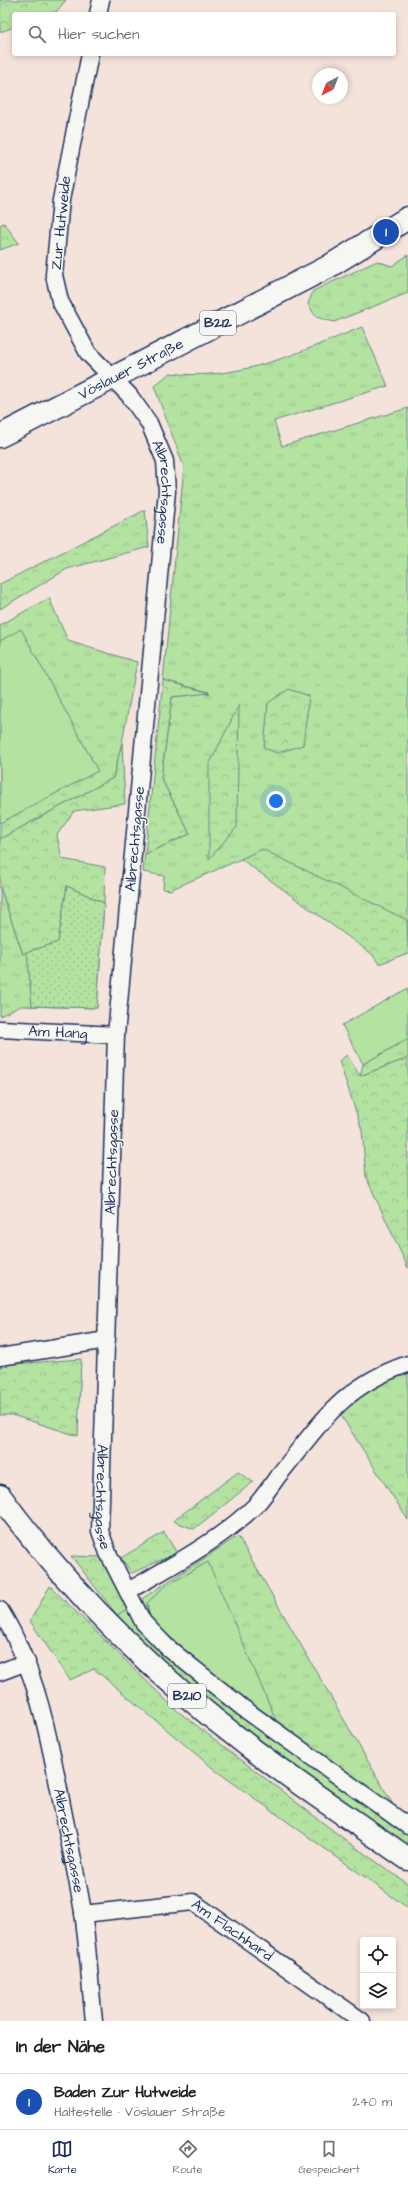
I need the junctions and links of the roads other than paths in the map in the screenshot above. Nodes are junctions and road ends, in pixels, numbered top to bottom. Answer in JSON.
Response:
{"nodes":[{"id":1,"x":101,"y":0,"type":"edge"},
{"id":2,"x":98,"y":12,"type":"edge"},
{"id":3,"x":90,"y":56,"type":"edge"},
{"id":4,"x":408,"y":218,"type":"edge"},
{"id":5,"x":112,"y":378,"type":"junction"},
{"id":6,"x":0,"y":436,"type":"edge"},
{"id":7,"x":0,"y":1029,"type":"edge"},
{"id":8,"x":116,"y":1035,"type":"junction"},
{"id":9,"x":107,"y":1340,"type":"junction"},
{"id":10,"x":0,"y":1357,"type":"edge"},
{"id":11,"x":408,"y":1364,"type":"edge"},
{"id":12,"x":0,"y":1496,"type":"edge"},
{"id":13,"x":128,"y":1591,"type":"junction"},
{"id":14,"x":0,"y":1610,"type":"edge"},
{"id":15,"x":27,"y":1662,"type":"junction"},
{"id":16,"x":0,"y":1672,"type":"edge"},
{"id":17,"x":408,"y":1826,"type":"edge"},
{"id":18,"x":408,"y":1859,"type":"edge"},
{"id":19,"x":83,"y":1914,"type":"junction"},
{"id":20,"x":94,"y":2021,"type":"edge"},
{"id":21,"x":362,"y":2021,"type":"edge"}],
"edges":[{"from":1,"to":2,"type":"street"},
{"from":3,"to":5,"type":"street","name":"Zur Hutweide"},
{"from":4,"to":5,"type":"main road","name":"Vöslauer Straße","number":"B212"},
{"from":5,"to":6,"type":"main road","name":"Vöslauer Straße","number":"B212"},
{"from":5,"to":8,"type":"street","name":"Albrechtsgasse"},
{"from":7,"to":8,"type":"street","name":"Am Hang"},
{"from":8,"to":9,"type":"street","name":"Albrechtsgasse"},
{"from":9,"to":10,"type":"street"},
{"from":9,"to":13,"type":"street","name":"Albrechtsgasse"},
{"from":11,"to":13,"type":"street"},
{"from":12,"to":18,"type":"main road","number":"B210"},
{"from":13,"to":17,"type":"street","name":"Albrechtsgasse"},
{"from":14,"to":15,"type":"street","name":"Albrechtsgasse"},
{"from":15,"to":16,"type":"street"},
{"from":15,"to":19,"type":"street","name":"Albrechtsgasse"},
{"from":19,"to":20,"type":"street","name":"Albrechtsgasse"},
{"from":19,"to":21,"type":"street","name":"Am Flachhard"}]}
